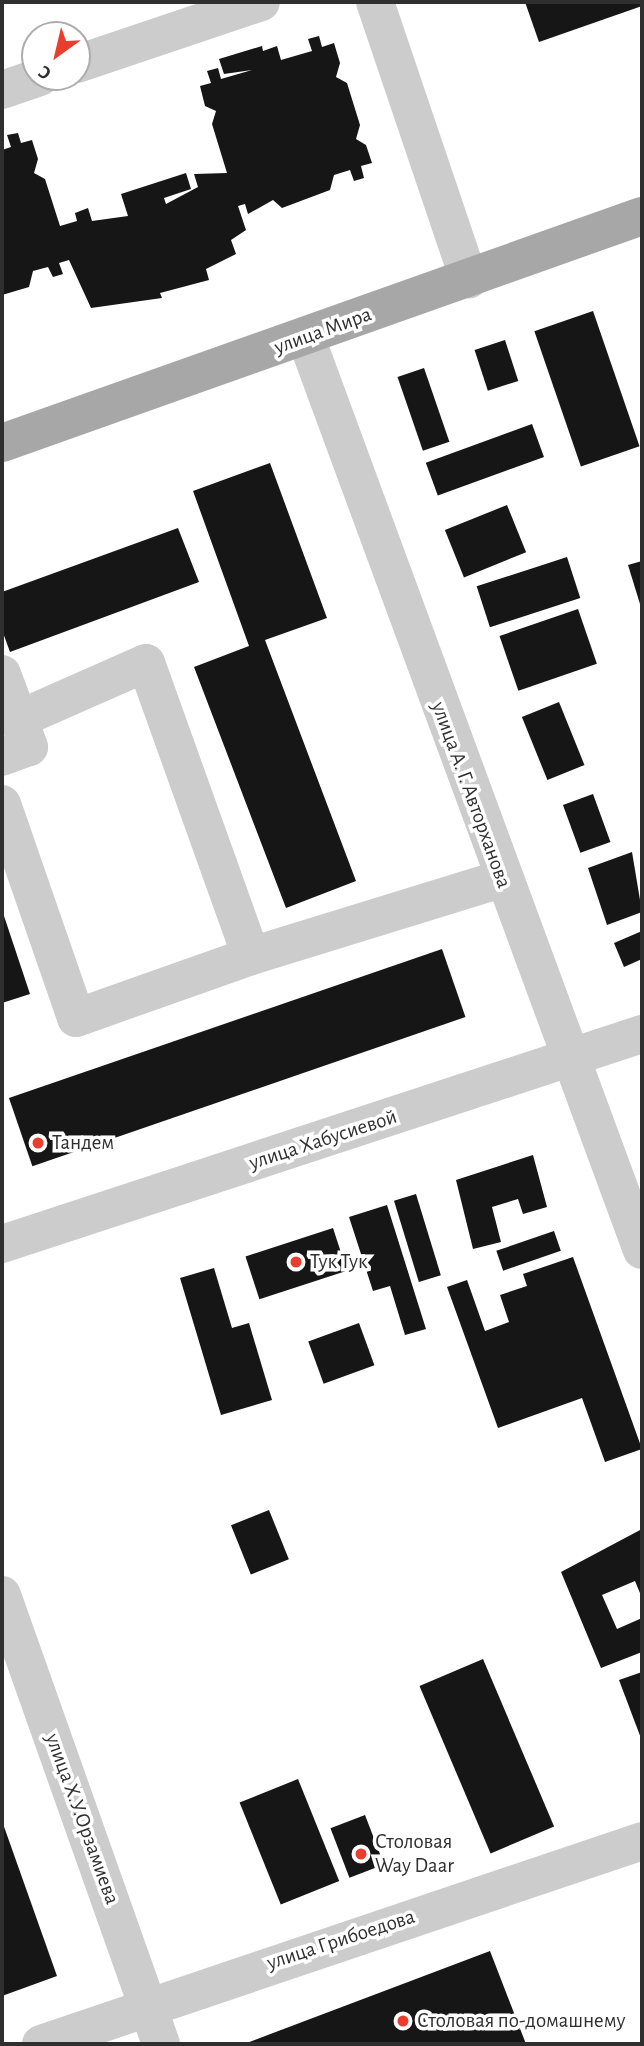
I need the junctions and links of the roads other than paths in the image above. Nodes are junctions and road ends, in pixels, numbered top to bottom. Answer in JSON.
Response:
{"nodes":[{"id":1,"x":261,"y":2,"type":"edge"},
{"id":2,"x":376,"y":2,"type":"edge"},
{"id":3,"x":91,"y":59,"type":"edge"},
{"id":4,"x":21,"y":84,"type":"edge"},
{"id":5,"x":2,"y":90,"type":"edge"},
{"id":6,"x":642,"y":216,"type":"edge"},
{"id":7,"x":469,"y":279,"type":"junction"},
{"id":8,"x":306,"y":338,"type":"junction"},
{"id":9,"x":2,"y":443,"type":"edge"},
{"id":10,"x":2,"y":674,"type":"edge"},
{"id":11,"x":19,"y":719,"type":"junction"},
{"id":12,"x":2,"y":757,"type":"edge"},
{"id":13,"x":2,"y":804,"type":"edge"},
{"id":14,"x":501,"y":879,"type":"junction"},
{"id":15,"x":251,"y":956,"type":"junction"},
{"id":16,"x":642,"y":1034,"type":"edge"},
{"id":17,"x":573,"y":1059,"type":"junction"},
{"id":18,"x":2,"y":1244,"type":"edge"},
{"id":19,"x":642,"y":1250,"type":"edge"},
{"id":20,"x":5,"y":1612,"type":"edge"},
{"id":21,"x":642,"y":1841,"type":"edge"},
{"id":22,"x":147,"y":2004,"type":"junction"},
{"id":23,"x":41,"y":2044,"type":"edge"},
{"id":24,"x":161,"y":2044,"type":"edge"}],
"edges":[{"from":1,"to":3,"type":"street"},
{"from":2,"to":7,"type":"street"},
{"from":4,"to":5,"type":"street"},
{"from":6,"to":7,"type":"main road","name":"улица Мира"},
{"from":7,"to":8,"type":"main road","name":"улица Мира"},
{"from":8,"to":9,"type":"main road","name":"улица Мира"},
{"from":8,"to":14,"type":"street","name":"улица А. Г. Авторханова"},
{"from":10,"to":11,"type":"street"},
{"from":11,"to":12,"type":"street"},
{"from":11,"to":15,"type":"street"},
{"from":13,"to":15,"type":"street"},
{"from":14,"to":15,"type":"street"},
{"from":14,"to":17,"type":"street","name":"улица А. Г. Авторханова"},
{"from":16,"to":17,"type":"street","name":"улица Хабусиевой"},
{"from":17,"to":18,"type":"street","name":"улица Хабусиевой"},
{"from":17,"to":19,"type":"street","name":"улица А. Г. Авторханова"},
{"from":20,"to":22,"type":"street","name":"улица Х.У.Орзамиева"},
{"from":21,"to":22,"type":"street","name":"улица Грибоедова"},
{"from":22,"to":23,"type":"street","name":"улица Грибоедова"},
{"from":22,"to":24,"type":"street","name":"улица Х.У.Орзамиева"}]}
